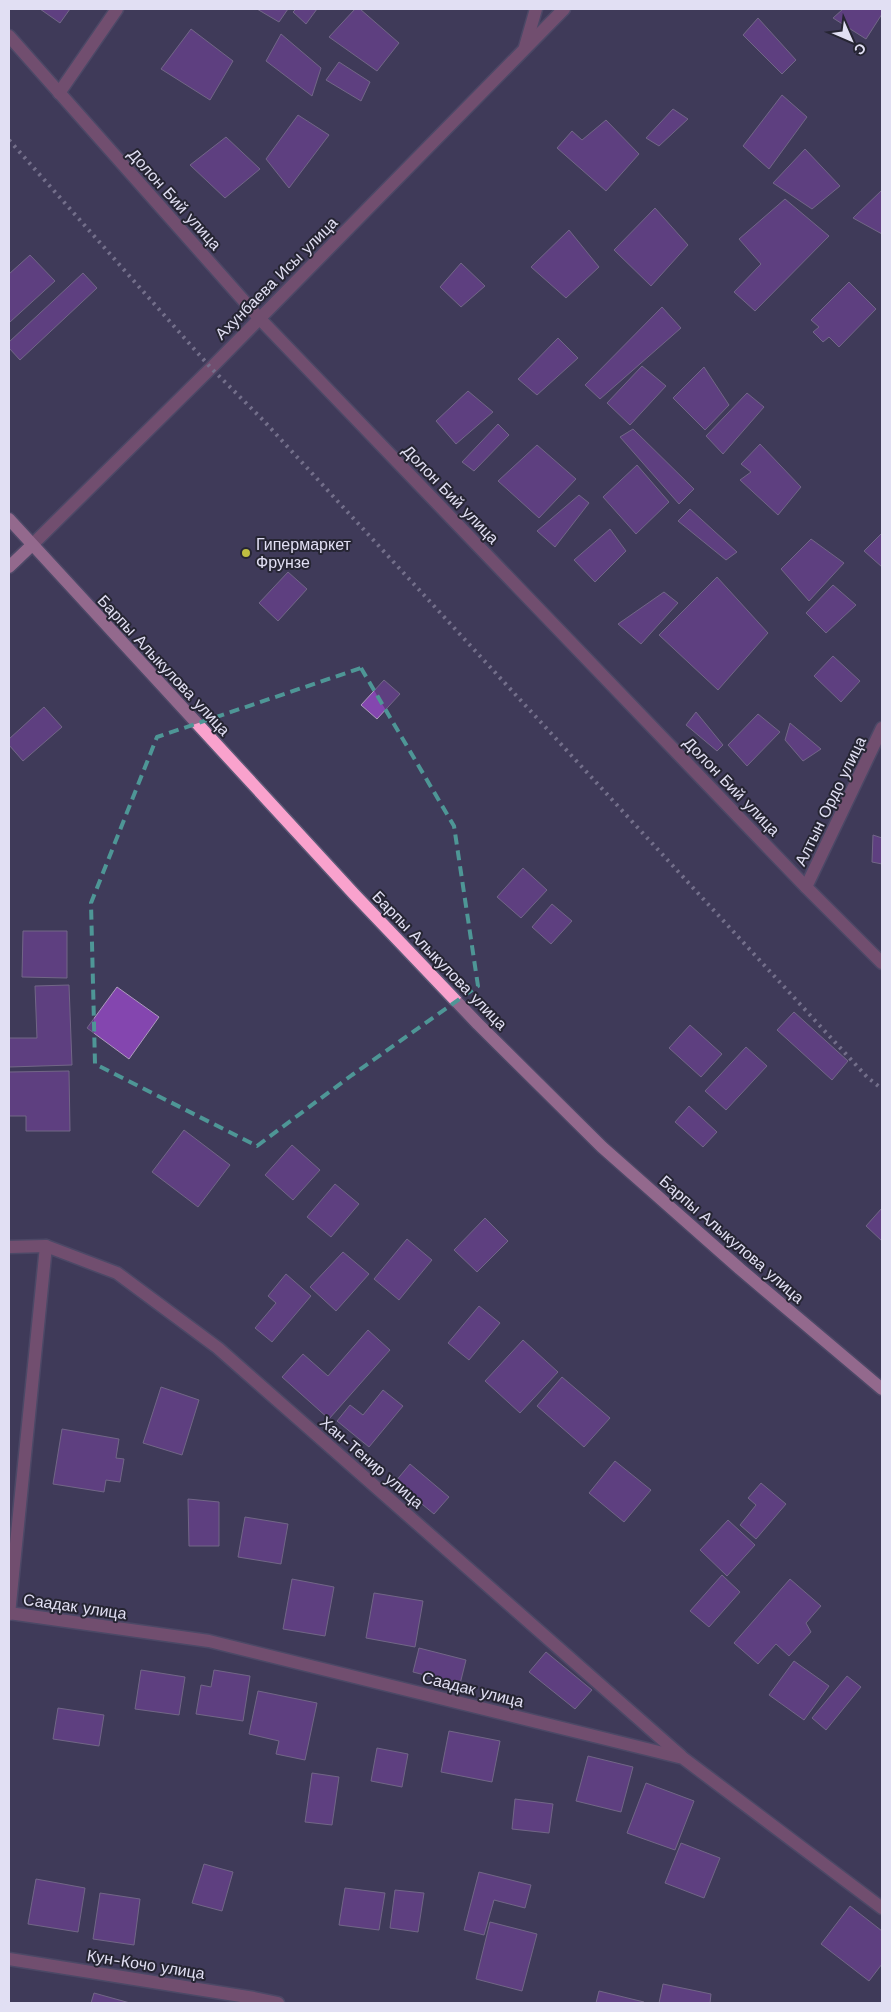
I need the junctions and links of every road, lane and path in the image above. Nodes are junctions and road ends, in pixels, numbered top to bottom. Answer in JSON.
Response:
{"nodes":[{"id":1,"x":117,"y":9,"type":"edge"},
{"id":2,"x":536,"y":9,"type":"edge"},
{"id":3,"x":564,"y":9,"type":"edge"},
{"id":4,"x":9,"y":36,"type":"edge"},
{"id":5,"x":525,"y":49,"type":"junction"},
{"id":6,"x":59,"y":93,"type":"junction"},
{"id":7,"x":260,"y":319,"type":"junction"},
{"id":8,"x":9,"y":519,"type":"edge"},
{"id":9,"x":32,"y":545,"type":"junction"},
{"id":10,"x":9,"y":568,"type":"edge"},
{"id":11,"x":882,"y":728,"type":"edge"},
{"id":12,"x":806,"y":887,"type":"junction"},
{"id":13,"x":882,"y":963,"type":"edge"},
{"id":14,"x":46,"y":1246,"type":"junction"},
{"id":15,"x":9,"y":1247,"type":"edge"},
{"id":16,"x":882,"y":1389,"type":"edge"},
{"id":17,"x":9,"y":1614,"type":"edge"},
{"id":18,"x":683,"y":1758,"type":"junction"},
{"id":19,"x":882,"y":1908,"type":"edge"},
{"id":20,"x":9,"y":1959,"type":"edge"},
{"id":21,"x":278,"y":2003,"type":"edge"}],
"edges":[{"from":1,"to":6,"type":"street"},
{"from":2,"to":5,"type":"street"},
{"from":3,"to":5,"type":"street","name":"Ахунбаева Исы улица"},
{"from":4,"to":6,"type":"street","name":"Долон Бий улица"},
{"from":5,"to":7,"type":"street","name":"Ахунбаева Исы улица"},
{"from":6,"to":7,"type":"street","name":"Долон Бий улица"},
{"from":7,"to":9,"type":"street","name":"Ахунбаева Исы улица"},
{"from":7,"to":12,"type":"street","name":"Долон Бий улица"},
{"from":8,"to":9,"type":"main road","name":"Барпы Алыкулова улица"},
{"from":9,"to":10,"type":"main road","name":"Ахунбаева Исы улица"},
{"from":9,"to":16,"type":"main road","name":"Барпы Алыкулова улица"},
{"from":11,"to":12,"type":"street","name":"Алтын Ордо улица"},
{"from":12,"to":13,"type":"street","name":"Долон Бий улица"},
{"from":14,"to":15,"type":"street","name":"Хан-Тенир улица"},
{"from":14,"to":17,"type":"street"},
{"from":14,"to":18,"type":"street","name":"Хан-Тенир улица"},
{"from":17,"to":18,"type":"street","name":"Саадак улица"},
{"from":18,"to":19,"type":"street","name":"Саадак улица"},
{"from":20,"to":21,"type":"street","name":"Кун-Кочо улица"}]}
